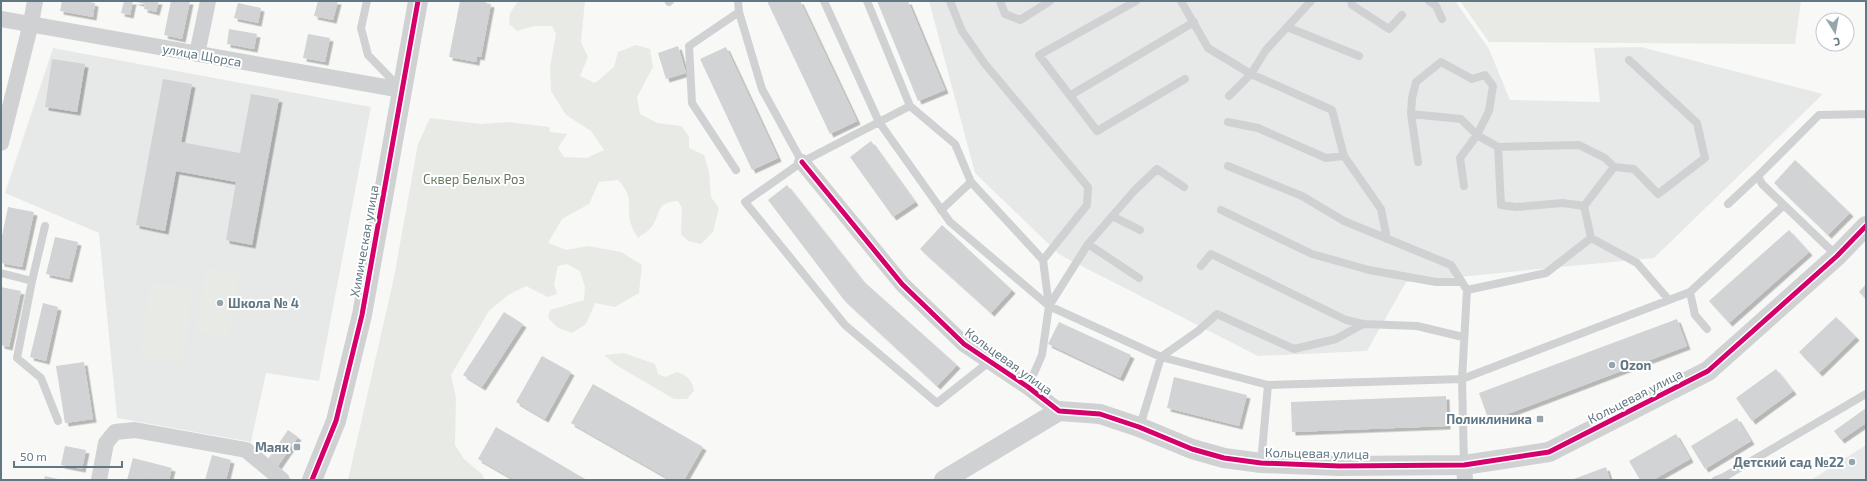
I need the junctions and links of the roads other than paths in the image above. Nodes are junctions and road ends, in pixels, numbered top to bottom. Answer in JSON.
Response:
{"nodes":[{"id":1,"x":35,"y":1,"type":"edge"},
{"id":2,"x":208,"y":1,"type":"edge"},
{"id":3,"x":367,"y":1,"type":"edge"},
{"id":4,"x":418,"y":1,"type":"edge"},
{"id":5,"x":738,"y":1,"type":"edge"},
{"id":6,"x":824,"y":1,"type":"edge"},
{"id":7,"x":868,"y":1,"type":"edge"},
{"id":8,"x":950,"y":1,"type":"edge"},
{"id":9,"x":1000,"y":1,"type":"edge"},
{"id":10,"x":1050,"y":1,"type":"edge"},
{"id":11,"x":1136,"y":1,"type":"edge"},
{"id":12,"x":1181,"y":1,"type":"edge"},
{"id":13,"x":1311,"y":1,"type":"edge"},
{"id":14,"x":1351,"y":1,"type":"edge"},
{"id":15,"x":1429,"y":1,"type":"edge"},
{"id":16,"x":739,"y":12,"type":"junction"},
{"id":17,"x":1402,"y":15,"type":"dead end"},
{"id":18,"x":1,"y":19,"type":"edge"},
{"id":19,"x":1442,"y":19,"type":"dead end"},
{"id":20,"x":1194,"y":22,"type":"junction"},
{"id":21,"x":31,"y":24,"type":"junction"},
{"id":22,"x":1287,"y":27,"type":"junction"},
{"id":23,"x":197,"y":54,"type":"junction"},
{"id":24,"x":1359,"y":56,"type":"dead end"},
{"id":25,"x":1629,"y":60,"type":"dead end"},
{"id":26,"x":1251,"y":74,"type":"junction"},
{"id":27,"x":1185,"y":79,"type":"dead end"},
{"id":28,"x":402,"y":90,"type":"junction"},
{"id":29,"x":1071,"y":95,"type":"junction"},
{"id":30,"x":1228,"y":96,"type":"dead end"},
{"id":31,"x":910,"y":106,"type":"junction"},
{"id":32,"x":1411,"y":114,"type":"junction"},
{"id":33,"x":1866,"y":114,"type":"edge"},
{"id":34,"x":879,"y":122,"type":"junction"},
{"id":35,"x":1228,"y":122,"type":"dead end"},
{"id":36,"x":1477,"y":134,"type":"junction"},
{"id":37,"x":1,"y":143,"type":"edge"},
{"id":38,"x":1498,"y":147,"type":"junction"},
{"id":39,"x":1344,"y":156,"type":"junction"},
{"id":40,"x":802,"y":162,"type":"junction"},
{"id":41,"x":1418,"y":162,"type":"dead end"},
{"id":42,"x":1228,"y":166,"type":"dead end"},
{"id":43,"x":1614,"y":167,"type":"junction"},
{"id":44,"x":736,"y":170,"type":"dead end"},
{"id":45,"x":1758,"y":176,"type":"junction"},
{"id":46,"x":971,"y":182,"type":"junction"},
{"id":47,"x":1464,"y":186,"type":"dead end"},
{"id":48,"x":1184,"y":187,"type":"dead end"},
{"id":49,"x":1728,"y":204,"type":"dead end"},
{"id":50,"x":1784,"y":205,"type":"junction"},
{"id":51,"x":1584,"y":206,"type":"junction"},
{"id":52,"x":941,"y":210,"type":"junction"},
{"id":53,"x":1221,"y":210,"type":"dead end"},
{"id":54,"x":1112,"y":216,"type":"junction"},
{"id":55,"x":45,"y":226,"type":"dead end"},
{"id":56,"x":1866,"y":226,"type":"edge"},
{"id":57,"x":1140,"y":230,"type":"dead end"},
{"id":58,"x":1591,"y":238,"type":"junction"},
{"id":59,"x":1387,"y":239,"type":"junction"},
{"id":60,"x":1088,"y":244,"type":"junction"},
{"id":61,"x":1837,"y":256,"type":"junction"},
{"id":62,"x":1043,"y":260,"type":"junction"},
{"id":63,"x":1201,"y":266,"type":"dead end"},
{"id":64,"x":1,"y":273,"type":"edge"},
{"id":65,"x":1139,"y":278,"type":"dead end"},
{"id":66,"x":32,"y":281,"type":"junction"},
{"id":67,"x":1462,"y":282,"type":"junction"},
{"id":68,"x":1467,"y":290,"type":"junction"},
{"id":69,"x":1690,"y":292,"type":"junction"},
{"id":70,"x":1669,"y":300,"type":"junction"},
{"id":71,"x":1049,"y":306,"type":"junction"},
{"id":72,"x":1362,"y":324,"type":"junction"},
{"id":73,"x":1707,"y":329,"type":"dead end"},
{"id":74,"x":1463,"y":337,"type":"junction"},
{"id":75,"x":1162,"y":357,"type":"junction"},
{"id":76,"x":989,"y":362,"type":"junction"},
{"id":77,"x":1462,"y":379,"type":"junction"},
{"id":78,"x":1268,"y":385,"type":"junction"},
{"id":79,"x":1028,"y":387,"type":"junction"},
{"id":80,"x":1866,"y":394,"type":"edge"},
{"id":81,"x":1058,"y":411,"type":"junction"},
{"id":82,"x":58,"y":422,"type":"dead end"},
{"id":83,"x":1140,"y":427,"type":"junction"},
{"id":84,"x":1261,"y":463,"type":"junction"},
{"id":85,"x":1465,"y":472,"type":"edge"},
{"id":86,"x":950,"y":478,"type":"edge"},
{"id":87,"x":99,"y":480,"type":"edge"},
{"id":88,"x":282,"y":480,"type":"edge"},
{"id":89,"x":312,"y":480,"type":"edge"},
{"id":90,"x":1716,"y":480,"type":"edge"}],
"edges":[{"from":1,"to":21,"type":"street"},
{"from":2,"to":23,"type":"street"},
{"from":3,"to":28,"type":"lane"},
{"from":4,"to":28,"type":"street","name":"Химическая улица"},
{"from":5,"to":16,"type":"lane","name":"Кольцевая улица"},
{"from":6,"to":34,"type":"lane"},
{"from":7,"to":31,"type":"lane"},
{"from":8,"to":62,"type":"lane"},
{"from":9,"to":10,"type":"lane"},
{"from":11,"to":29,"type":"lane"},
{"from":12,"to":20,"type":"lane"},
{"from":13,"to":22,"type":"lane"},
{"from":14,"to":17,"type":"lane"},
{"from":15,"to":19,"type":"lane"},
{"from":16,"to":40,"type":"lane","name":"Кольцевая улица"},
{"from":16,"to":44,"type":"lane"},
{"from":18,"to":21,"type":"street","name":"улица Щорса"},
{"from":20,"to":26,"type":"lane"},
{"from":20,"to":29,"type":"lane"},
{"from":21,"to":23,"type":"street","name":"улица Щорса"},
{"from":21,"to":37,"type":"street"},
{"from":22,"to":24,"type":"lane"},
{"from":22,"to":26,"type":"lane"},
{"from":23,"to":28,"type":"street","name":"улица Щорса"},
{"from":25,"to":43,"type":"lane"},
{"from":26,"to":30,"type":"lane"},
{"from":26,"to":39,"type":"lane"},
{"from":27,"to":29,"type":"lane"},
{"from":28,"to":89,"type":"street","name":"Химическая улица"},
{"from":31,"to":34,"type":"lane"},
{"from":31,"to":46,"type":"lane"},
{"from":32,"to":36,"type":"lane"},
{"from":32,"to":36,"type":"lane"},
{"from":32,"to":41,"type":"lane"},
{"from":33,"to":45,"type":"lane"},
{"from":34,"to":40,"type":"lane"},
{"from":34,"to":52,"type":"lane"},
{"from":35,"to":39,"type":"lane"},
{"from":36,"to":38,"type":"lane"},
{"from":36,"to":47,"type":"lane"},
{"from":38,"to":43,"type":"lane"},
{"from":38,"to":51,"type":"lane"},
{"from":39,"to":59,"type":"lane"},
{"from":40,"to":76,"type":"street","name":"Кольцевая улица"},
{"from":40,"to":76,"type":"lane"},
{"from":42,"to":59,"type":"lane"},
{"from":43,"to":51,"type":"lane"},
{"from":45,"to":49,"type":"lane"},
{"from":45,"to":50,"type":"lane"},
{"from":46,"to":52,"type":"lane"},
{"from":46,"to":62,"type":"lane"},
{"from":48,"to":54,"type":"lane"},
{"from":50,"to":61,"type":"lane"},
{"from":50,"to":69,"type":"lane"},
{"from":51,"to":58,"type":"lane"},
{"from":52,"to":71,"type":"lane"},
{"from":53,"to":67,"type":"lane"},
{"from":54,"to":57,"type":"lane"},
{"from":54,"to":60,"type":"lane"},
{"from":55,"to":66,"type":"lane"},
{"from":56,"to":61,"type":"street","name":"Кольцевая улица"},
{"from":58,"to":68,"type":"lane"},
{"from":58,"to":70,"type":"lane"},
{"from":59,"to":67,"type":"lane"},
{"from":60,"to":65,"type":"lane"},
{"from":60,"to":71,"type":"lane"},
{"from":61,"to":85,"type":"street","name":"Кольцевая улица"},
{"from":62,"to":71,"type":"lane"},
{"from":63,"to":72,"type":"lane"},
{"from":64,"to":66,"type":"lane"},
{"from":66,"to":82,"type":"lane"},
{"from":67,"to":68,"type":"lane"},
{"from":68,"to":74,"type":"lane"},
{"from":69,"to":70,"type":"lane"},
{"from":69,"to":73,"type":"lane"},
{"from":70,"to":77,"type":"lane"},
{"from":71,"to":75,"type":"lane"},
{"from":71,"to":79,"type":"lane"},
{"from":72,"to":74,"type":"lane"},
{"from":72,"to":75,"type":"lane"},
{"from":74,"to":77,"type":"lane"},
{"from":75,"to":78,"type":"lane"},
{"from":75,"to":83,"type":"lane"},
{"from":76,"to":79,"type":"street","name":"Кольцевая улица"},
{"from":77,"to":78,"type":"lane"},
{"from":77,"to":85,"type":"lane"},
{"from":78,"to":84,"type":"lane"},
{"from":79,"to":81,"type":"street","name":"Кольцевая улица"},
{"from":80,"to":90,"type":"lane"},
{"from":81,"to":83,"type":"street","name":"Кольцевая улица"},
{"from":81,"to":86,"type":"street"},
{"from":83,"to":84,"type":"street","name":"Кольцевая улица"},
{"from":84,"to":85,"type":"street","name":"Кольцевая улица"},
{"from":87,"to":88,"type":"street"}]}
